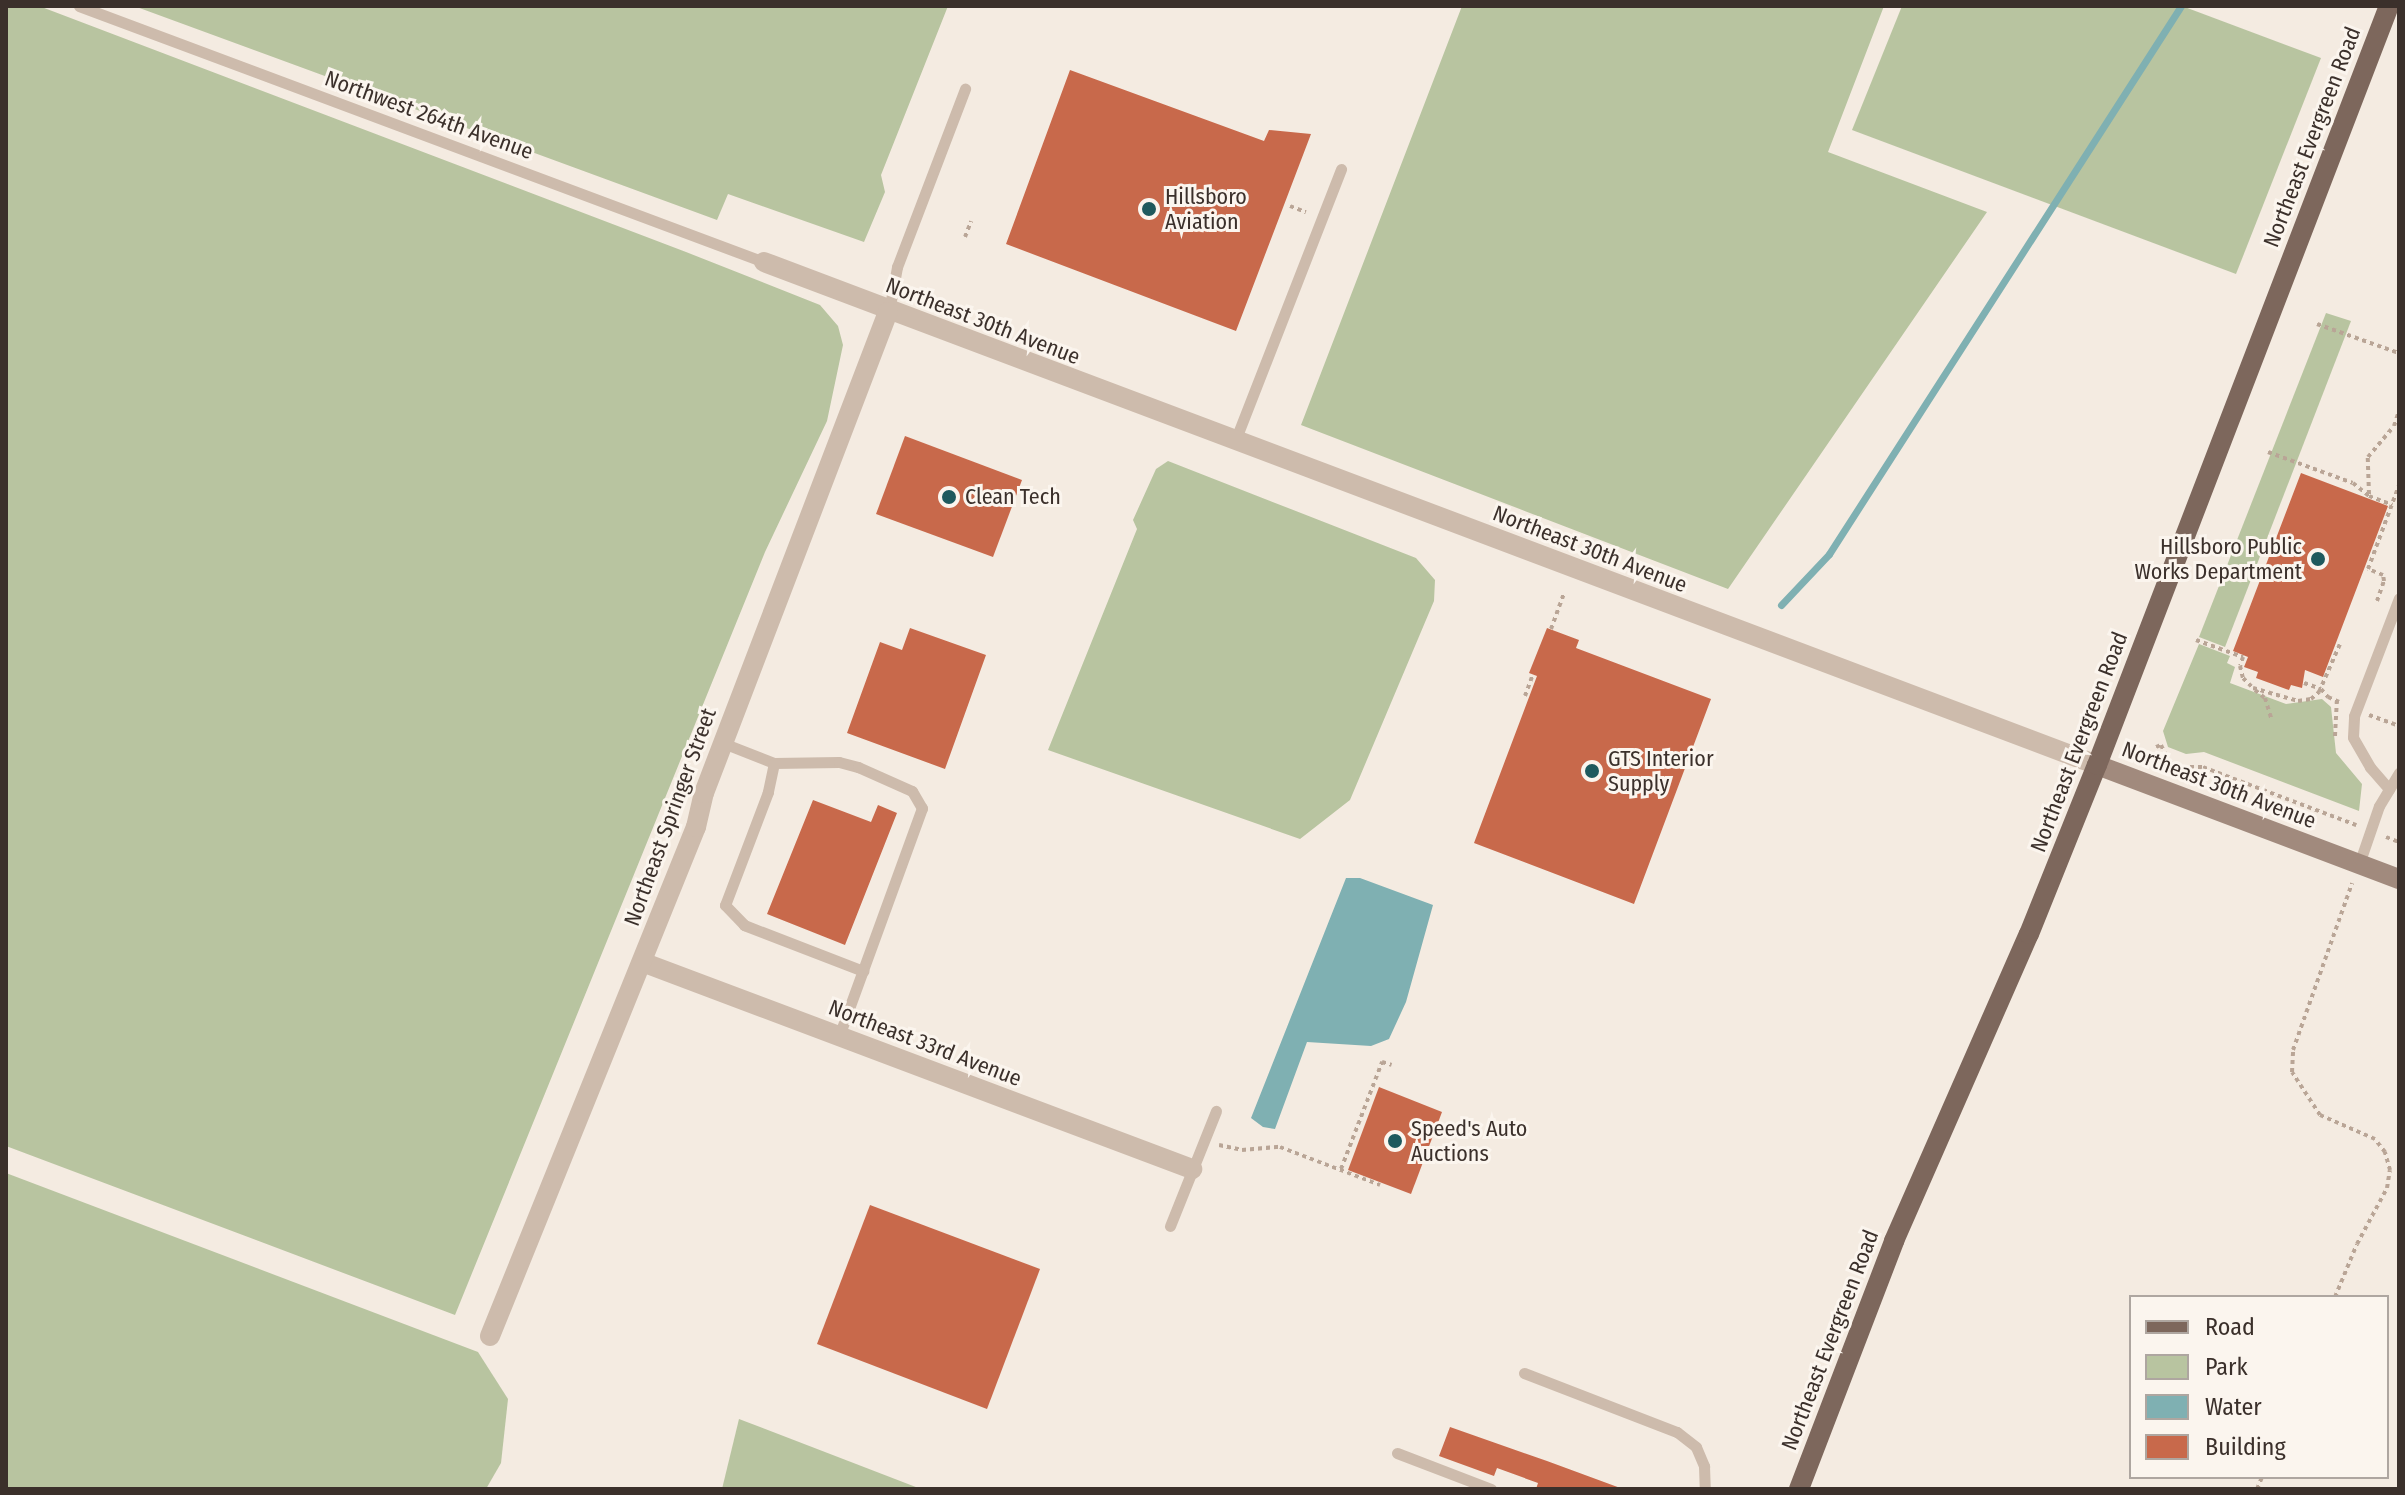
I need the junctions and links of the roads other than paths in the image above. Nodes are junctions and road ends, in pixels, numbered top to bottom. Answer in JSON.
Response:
{"nodes":[{"id":1,"x":79,"y":6,"type":"edge"},
{"id":2,"x":2389,"y":6,"type":"edge"},
{"id":3,"x":965,"y":89,"type":"dead end"},
{"id":4,"x":1341,"y":169,"type":"dead end"},
{"id":5,"x":764,"y":262,"type":"joint"},
{"id":6,"x":888,"y":312,"type":"junction"},
{"id":7,"x":1235,"y":441,"type":"junction"},
{"id":8,"x":2399,"y":598,"type":"edge"},
{"id":9,"x":723,"y":743,"type":"junction"},
{"id":10,"x":774,"y":763,"type":"junction"},
{"id":11,"x":2097,"y":765,"type":"junction"},
{"id":12,"x":2399,"y":775,"type":"edge"},
{"id":13,"x":2389,"y":789,"type":"junction"},
{"id":14,"x":2359,"y":864,"type":"junction"},
{"id":15,"x":2399,"y":879,"type":"edge"},
{"id":16,"x":642,"y":962,"type":"junction"},
{"id":17,"x":863,"y":971,"type":"junction"},
{"id":18,"x":839,"y":1036,"type":"junction"},
{"id":19,"x":1216,"y":1111,"type":"dead end"},
{"id":20,"x":1192,"y":1169,"type":"junction"},
{"id":21,"x":1170,"y":1226,"type":"dead end"},
{"id":22,"x":490,"y":1336,"type":"dead end"},
{"id":23,"x":1524,"y":1373,"type":"dead end"},
{"id":24,"x":1397,"y":1453,"type":"dead end"},
{"id":25,"x":1491,"y":1489,"type":"edge"},
{"id":26,"x":1705,"y":1489,"type":"edge"},
{"id":27,"x":1799,"y":1489,"type":"edge"}],
"edges":[{"from":1,"to":5,"type":"lane","name":"Northwest 264th Avenue"},
{"from":2,"to":11,"type":"main road","name":"Northeast Evergreen Road"},
{"from":3,"to":6,"type":"lane"},
{"from":4,"to":7,"type":"lane"},
{"from":5,"to":6,"type":"street","name":"Northeast 30th Avenue"},
{"from":6,"to":7,"type":"street","name":"Northeast 30th Avenue"},
{"from":6,"to":9,"type":"street","name":"Northeast Springer Street"},
{"from":7,"to":11,"type":"street","name":"Northeast 30th Avenue"},
{"from":8,"to":13,"type":"lane"},
{"from":9,"to":10,"type":"lane"},
{"from":9,"to":16,"type":"street","name":"Northeast Springer Street"},
{"from":10,"to":17,"type":"lane"},
{"from":10,"to":17,"type":"lane"},
{"from":11,"to":14,"type":"street","name":"Northeast 30th Avenue"},
{"from":11,"to":27,"type":"main road","name":"Northeast Evergreen Road"},
{"from":12,"to":13,"type":"lane"},
{"from":13,"to":14,"type":"lane"},
{"from":14,"to":15,"type":"street","name":"Northeast 30th Avenue"},
{"from":16,"to":18,"type":"street","name":"Northeast 33rd Avenue"},
{"from":16,"to":22,"type":"street","name":"Northeast Springer Street"},
{"from":17,"to":18,"type":"lane"},
{"from":18,"to":20,"type":"street","name":"Northeast 33rd Avenue"},
{"from":19,"to":20,"type":"lane"},
{"from":20,"to":21,"type":"lane"},
{"from":23,"to":26,"type":"lane"},
{"from":24,"to":25,"type":"lane"}]}
